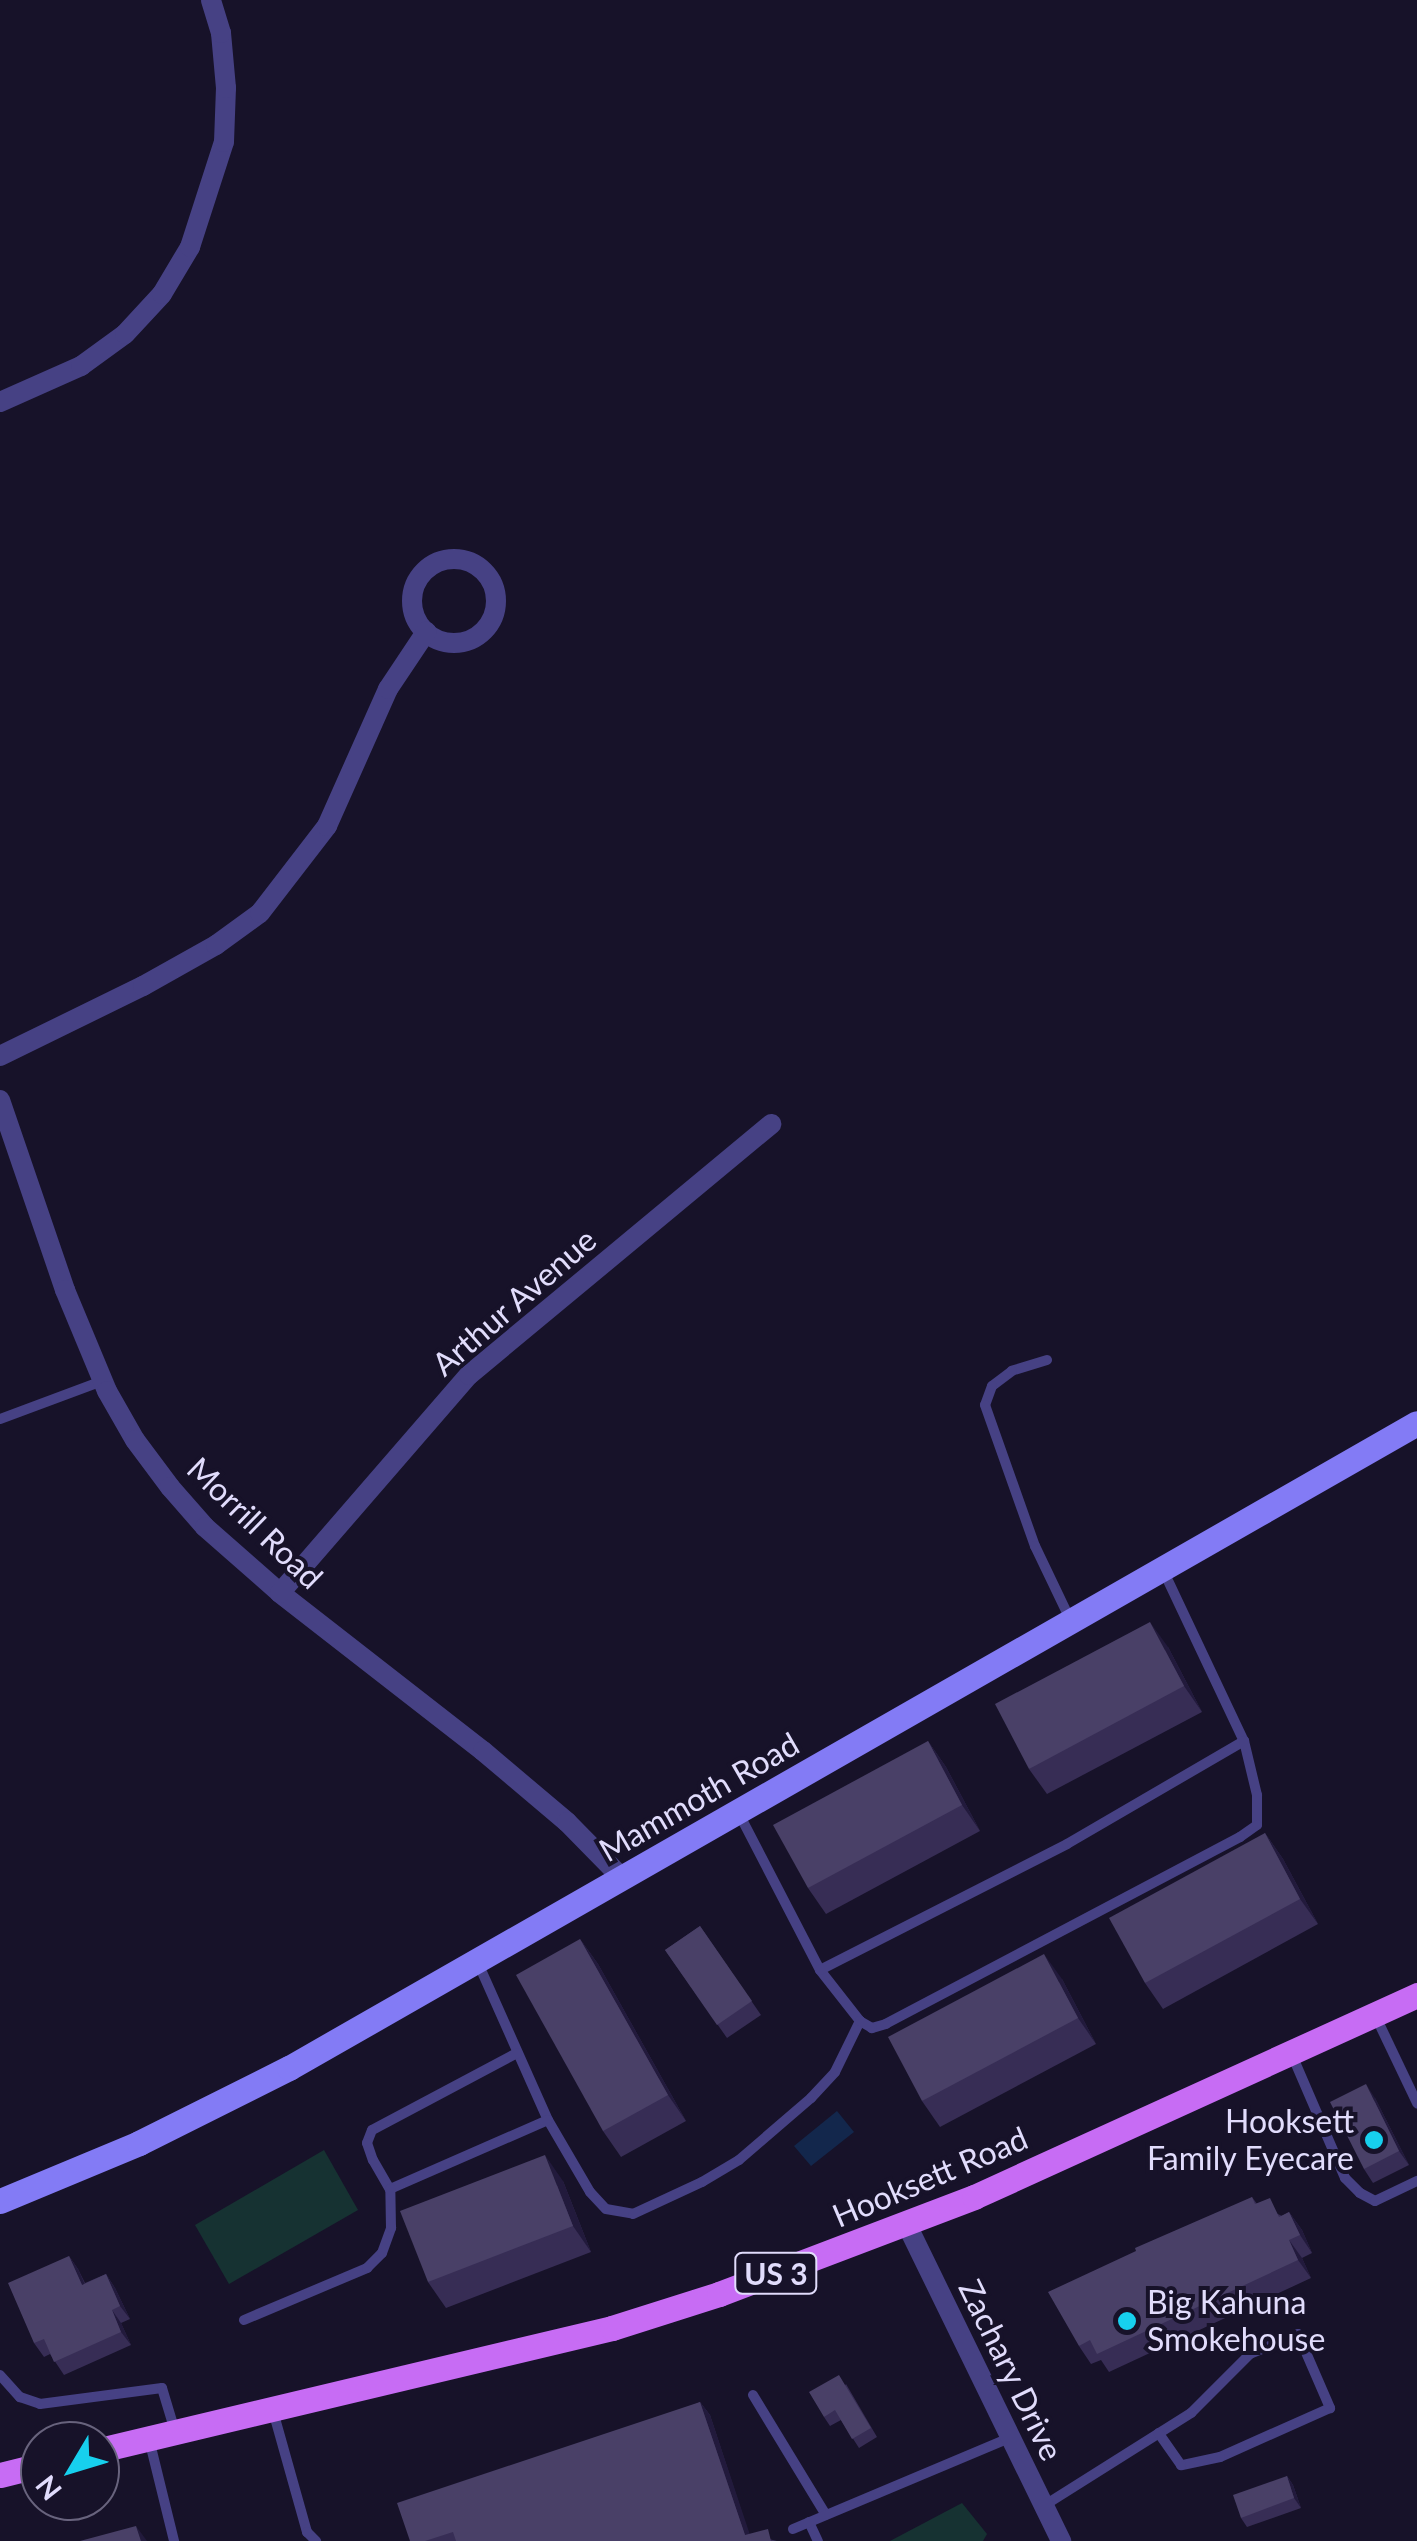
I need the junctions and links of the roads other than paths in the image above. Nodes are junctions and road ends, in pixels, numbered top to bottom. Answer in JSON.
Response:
{"nodes":[{"id":1,"x":211,"y":0,"type":"edge"},
{"id":2,"x":0,"y":402,"type":"edge"},
{"id":3,"x":426,"y":632,"type":"junction"},
{"id":4,"x":0,"y":1056,"type":"edge"},
{"id":5,"x":0,"y":1100,"type":"edge"},
{"id":6,"x":771,"y":1124,"type":"dead end"},
{"id":7,"x":1047,"y":1360,"type":"dead end"},
{"id":8,"x":102,"y":1381,"type":"junction"},
{"id":9,"x":0,"y":1420,"type":"edge"},
{"id":10,"x":1417,"y":1423,"type":"edge"},
{"id":11,"x":1161,"y":1568,"type":"junction"},
{"id":12,"x":280,"y":1593,"type":"junction"},
{"id":13,"x":1070,"y":1620,"type":"junction"},
{"id":14,"x":1244,"y":1741,"type":"junction"},
{"id":15,"x":738,"y":1812,"type":"junction"},
{"id":16,"x":622,"y":1878,"type":"junction"},
{"id":17,"x":478,"y":1963,"type":"junction"},
{"id":18,"x":820,"y":1970,"type":"junction"},
{"id":19,"x":1417,"y":1996,"type":"edge"},
{"id":20,"x":1374,"y":2014,"type":"junction"},
{"id":21,"x":860,"y":2022,"type":"junction"},
{"id":22,"x":1290,"y":2052,"type":"junction"},
{"id":23,"x":517,"y":2053,"type":"junction"},
{"id":24,"x":1417,"y":2103,"type":"edge"},
{"id":25,"x":548,"y":2120,"type":"junction"},
{"id":26,"x":1417,"y":2181,"type":"edge"},
{"id":27,"x":390,"y":2189,"type":"junction"},
{"id":28,"x":0,"y":2201,"type":"edge"},
{"id":29,"x":906,"y":2225,"type":"junction"},
{"id":30,"x":244,"y":2320,"type":"dead end"},
{"id":31,"x":0,"y":2375,"type":"edge"},
{"id":32,"x":753,"y":2395,"type":"dead end"},
{"id":33,"x":273,"y":2410,"type":"junction"},
{"id":34,"x":175,"y":2432,"type":"junction"},
{"id":35,"x":1159,"y":2433,"type":"junction"},
{"id":36,"x":148,"y":2438,"type":"junction"},
{"id":37,"x":1010,"y":2438,"type":"junction"},
{"id":38,"x":120,"y":2445,"type":"edge"},
{"id":39,"x":1045,"y":2505,"type":"junction"},
{"id":40,"x":826,"y":2515,"type":"junction"},
{"id":41,"x":809,"y":2522,"type":"junction"},
{"id":42,"x":793,"y":2529,"type":"dead end"},
{"id":43,"x":174,"y":2541,"type":"edge"},
{"id":44,"x":316,"y":2541,"type":"edge"},
{"id":45,"x":818,"y":2541,"type":"edge"},
{"id":46,"x":1060,"y":2541,"type":"edge"}],
"edges":[{"from":1,"to":2,"type":"street"},
{"from":3,"to":3,"type":"street"},
{"from":3,"to":4,"type":"street"},
{"from":5,"to":8,"type":"street","name":"Morrill Road"},
{"from":6,"to":12,"type":"street","name":"Arthur Avenue"},
{"from":7,"to":13,"type":"lane"},
{"from":8,"to":9,"type":"lane"},
{"from":8,"to":12,"type":"street","name":"Morrill Road"},
{"from":10,"to":11,"type":"main road","name":"Mammoth Road"},
{"from":11,"to":13,"type":"main road","name":"Mammoth Road"},
{"from":11,"to":14,"type":"lane"},
{"from":12,"to":16,"type":"street","name":"Morrill Road"},
{"from":13,"to":15,"type":"main road","name":"Mammoth Road"},
{"from":14,"to":18,"type":"lane"},
{"from":14,"to":21,"type":"lane"},
{"from":15,"to":16,"type":"main road","name":"Mammoth Road"},
{"from":15,"to":18,"type":"lane"},
{"from":16,"to":17,"type":"main road","name":"Mammoth Road"},
{"from":17,"to":23,"type":"lane"},
{"from":17,"to":28,"type":"main road","name":"Mammoth Road"},
{"from":18,"to":21,"type":"lane"},
{"from":19,"to":20,"type":"main road","name":"Hooksett Road","number":"US 3"},
{"from":20,"to":22,"type":"main road","name":"Hooksett Road","number":"US 3"},
{"from":20,"to":24,"type":"lane"},
{"from":21,"to":25,"type":"lane"},
{"from":22,"to":26,"type":"lane"},
{"from":22,"to":29,"type":"main road","name":"Hooksett Road","number":"US 3"},
{"from":23,"to":25,"type":"lane"},
{"from":23,"to":27,"type":"lane"},
{"from":25,"to":27,"type":"lane"},
{"from":27,"to":30,"type":"lane"},
{"from":29,"to":33,"type":"main road","name":"Hooksett Road","number":"US 3"},
{"from":29,"to":37,"type":"street","name":"Zachary Drive"},
{"from":31,"to":34,"type":"lane"},
{"from":32,"to":40,"type":"lane"},
{"from":33,"to":34,"type":"main road","name":"Hooksett Road","number":"US 3"},
{"from":33,"to":44,"type":"lane"},
{"from":34,"to":36,"type":"main road","name":"Hooksett Road","number":"US 3"},
{"from":35,"to":35,"type":"lane"},
{"from":35,"to":39,"type":"lane"},
{"from":36,"to":38,"type":"main road","name":"Hooksett Road","number":"US 3"},
{"from":36,"to":43,"type":"lane"},
{"from":37,"to":39,"type":"street","name":"Zachary Drive"},
{"from":37,"to":40,"type":"lane"},
{"from":39,"to":46,"type":"street","name":"Zachary Drive"},
{"from":40,"to":41,"type":"lane"},
{"from":41,"to":42,"type":"lane"},
{"from":41,"to":45,"type":"lane"}]}
